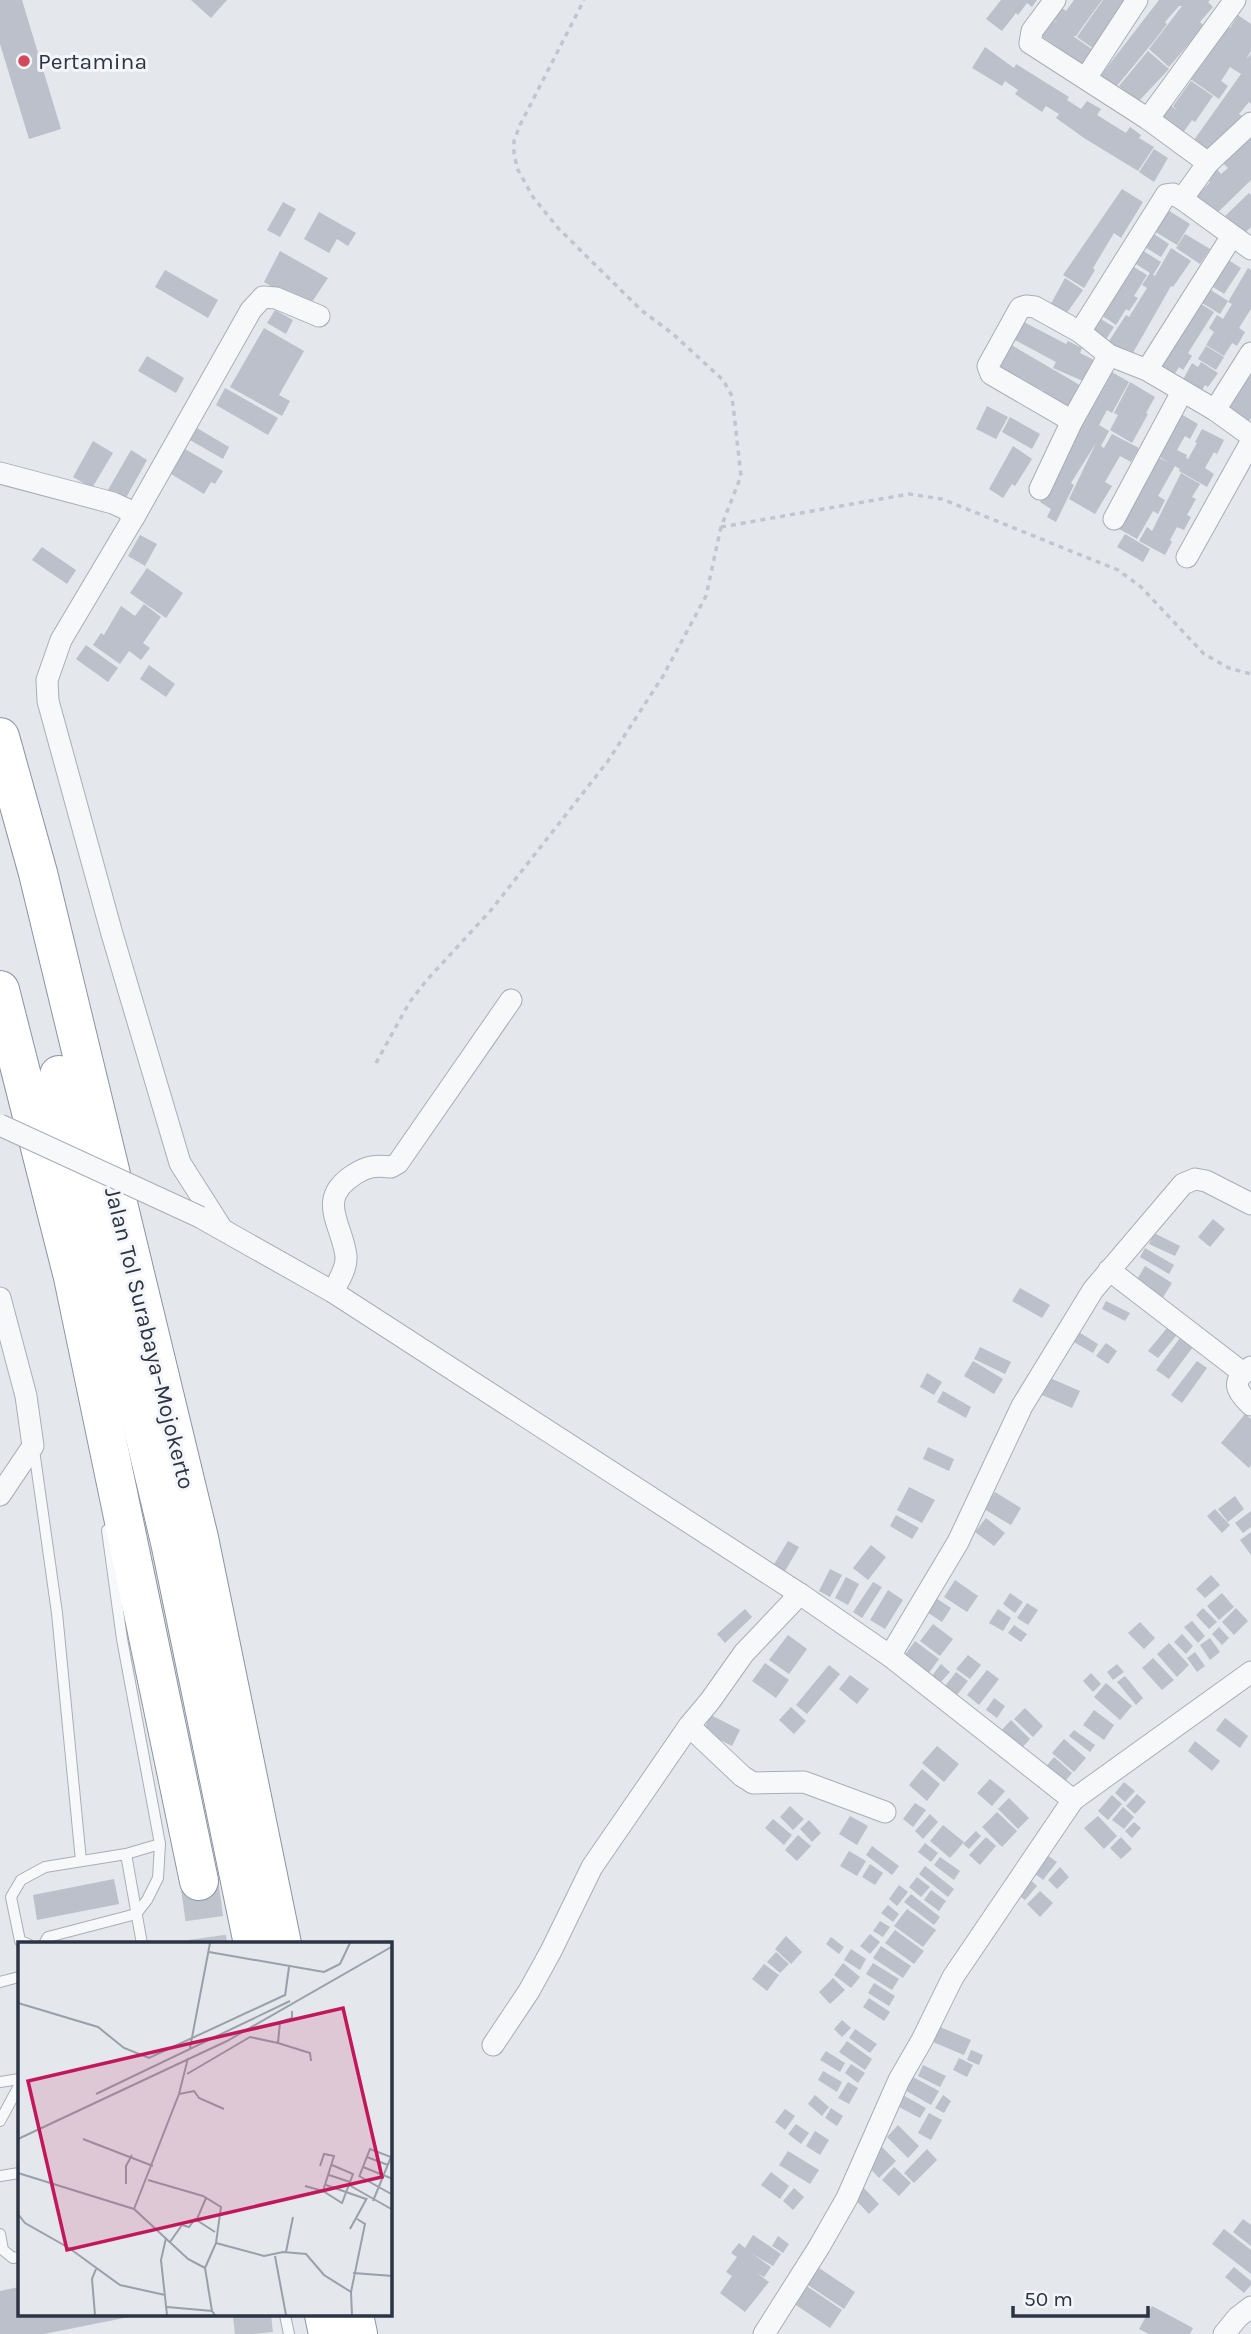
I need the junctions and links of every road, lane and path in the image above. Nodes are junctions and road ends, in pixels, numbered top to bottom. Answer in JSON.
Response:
{"nodes":[{"id":1,"x":584,"y":0,"type":"edge"},
{"id":2,"x":1055,"y":0,"type":"edge"},
{"id":3,"x":1137,"y":0,"type":"edge"},
{"id":4,"x":1235,"y":0,"type":"edge"},
{"id":5,"x":1086,"y":78,"type":"junction"},
{"id":6,"x":1148,"y":119,"type":"junction"},
{"id":7,"x":1251,"y":123,"type":"edge"},
{"id":8,"x":1208,"y":163,"type":"junction"},
{"id":9,"x":1182,"y":199,"type":"junction"},
{"id":10,"x":1245,"y":244,"type":"edge"},
{"id":11,"x":319,"y":316,"type":"dead end"},
{"id":12,"x":1080,"y":332,"type":"junction"},
{"id":13,"x":1251,"y":353,"type":"edge"},
{"id":14,"x":1109,"y":355,"type":"junction"},
{"id":15,"x":1147,"y":370,"type":"junction"},
{"id":16,"x":1182,"y":392,"type":"junction"},
{"id":17,"x":1215,"y":410,"type":"junction"},
{"id":18,"x":1072,"y":422,"type":"junction"},
{"id":19,"x":1251,"y":436,"type":"edge"},
{"id":20,"x":1251,"y":442,"type":"edge"},
{"id":21,"x":0,"y":474,"type":"edge"},
{"id":22,"x":1040,"y":489,"type":"dead end"},
{"id":23,"x":134,"y":517,"type":"junction"},
{"id":24,"x":1114,"y":519,"type":"dead end"},
{"id":25,"x":721,"y":527,"type":"junction"},
{"id":26,"x":1187,"y":557,"type":"dead end"},
{"id":27,"x":1251,"y":674,"type":"edge"},
{"id":28,"x":0,"y":737,"type":"edge"},
{"id":29,"x":0,"y":834,"type":"edge"},
{"id":30,"x":0,"y":990,"type":"edge"},
{"id":31,"x":511,"y":1000,"type":"dead end"},
{"id":32,"x":376,"y":1063,"type":"dead end"},
{"id":33,"x":0,"y":1125,"type":"edge"},
{"id":34,"x":1251,"y":1203,"type":"edge"},
{"id":35,"x":221,"y":1228,"type":"junction"},
{"id":36,"x":1109,"y":1269,"type":"junction"},
{"id":37,"x":73,"y":1277,"type":"junction"},
{"id":38,"x":333,"y":1292,"type":"junction"},
{"id":39,"x":0,"y":1298,"type":"edge"},
{"id":40,"x":1247,"y":1370,"type":"edge"},
{"id":41,"x":1251,"y":1405,"type":"edge"},
{"id":42,"x":95,"y":1438,"type":"dead end"},
{"id":43,"x":33,"y":1446,"type":"junction"},
{"id":44,"x":0,"y":1495,"type":"edge"},
{"id":45,"x":106,"y":1519,"type":"dead end"},
{"id":46,"x":800,"y":1594,"type":"junction"},
{"id":47,"x":890,"y":1656,"type":"junction"},
{"id":48,"x":1251,"y":1672,"type":"edge"},
{"id":49,"x":689,"y":1726,"type":"junction"},
{"id":50,"x":1073,"y":1800,"type":"junction"},
{"id":51,"x":885,"y":1812,"type":"dead end"},
{"id":52,"x":160,"y":1844,"type":"junction"},
{"id":53,"x":125,"y":1854,"type":"junction"},
{"id":54,"x":81,"y":1861,"type":"junction"},
{"id":55,"x":199,"y":1881,"type":"tunnel mouth"},
{"id":56,"x":136,"y":1914,"type":"junction"},
{"id":57,"x":23,"y":1942,"type":"edge"},
{"id":58,"x":45,"y":1942,"type":"edge"},
{"id":59,"x":142,"y":1942,"type":"edge"},
{"id":60,"x":254,"y":1942,"type":"edge"},
{"id":61,"x":282,"y":1942,"type":"edge"},
{"id":62,"x":18,"y":1977,"type":"edge"},
{"id":63,"x":0,"y":1982,"type":"edge"},
{"id":64,"x":493,"y":2045,"type":"dead end"},
{"id":65,"x":18,"y":2079,"type":"edge"},
{"id":66,"x":0,"y":2082,"type":"edge"},
{"id":67,"x":18,"y":2087,"type":"edge"},
{"id":68,"x":0,"y":2121,"type":"edge"},
{"id":69,"x":18,"y":2173,"type":"edge"},
{"id":70,"x":0,"y":2176,"type":"edge"},
{"id":71,"x":0,"y":2234,"type":"edge"},
{"id":72,"x":18,"y":2257,"type":"edge"},
{"id":73,"x":1251,"y":2307,"type":"edge"},
{"id":74,"x":285,"y":2316,"type":"edge"},
{"id":75,"x":324,"y":2316,"type":"edge"},
{"id":76,"x":354,"y":2316,"type":"edge"},
{"id":77,"x":289,"y":2334,"type":"edge"},
{"id":78,"x":327,"y":2334,"type":"edge"},
{"id":79,"x":358,"y":2334,"type":"edge"},
{"id":80,"x":764,"y":2334,"type":"edge"},
{"id":81,"x":1224,"y":2334,"type":"edge"}],
"edges":[{"from":1,"to":25,"type":"path"},
{"from":2,"to":5,"type":"street"},
{"from":3,"to":5,"type":"street"},
{"from":4,"to":6,"type":"street"},
{"from":5,"to":6,"type":"street"},
{"from":6,"to":8,"type":"street"},
{"from":7,"to":8,"type":"street"},
{"from":8,"to":9,"type":"street"},
{"from":9,"to":10,"type":"street"},
{"from":9,"to":12,"type":"street"},
{"from":10,"to":15,"type":"street"},
{"from":11,"to":23,"type":"street"},
{"from":12,"to":14,"type":"street"},
{"from":12,"to":18,"type":"street"},
{"from":13,"to":17,"type":"street"},
{"from":14,"to":15,"type":"street"},
{"from":14,"to":18,"type":"street"},
{"from":15,"to":16,"type":"street"},
{"from":16,"to":17,"type":"street"},
{"from":16,"to":24,"type":"street"},
{"from":17,"to":19,"type":"street"},
{"from":18,"to":22,"type":"street"},
{"from":20,"to":26,"type":"street"},
{"from":21,"to":23,"type":"street"},
{"from":23,"to":35,"type":"street"},
{"from":25,"to":27,"type":"path"},
{"from":25,"to":32,"type":"path"},
{"from":28,"to":61,"type":"highway","name":"Jalan Tol Surabaya–Mojokerto"},
{"from":29,"to":60,"type":"highway","name":"Jalan Tol Surabaya–Mojokerto"},
{"from":30,"to":37,"type":"highway"},
{"from":31,"to":38,"type":"street"},
{"from":33,"to":35,"type":"street","bridge":true},
{"from":34,"to":36,"type":"street"},
{"from":35,"to":38,"type":"street"},
{"from":36,"to":40,"type":"street"},
{"from":36,"to":47,"type":"street"},
{"from":37,"to":42,"type":"lane"},
{"from":37,"to":55,"type":"highway"},
{"from":38,"to":46,"type":"street"},
{"from":39,"to":43,"type":"street"},
{"from":40,"to":41,"type":"street"},
{"from":43,"to":44,"type":"street"},
{"from":43,"to":54,"type":"lane"},
{"from":45,"to":52,"type":"lane"},
{"from":46,"to":47,"type":"street"},
{"from":46,"to":49,"type":"street"},
{"from":47,"to":50,"type":"street"},
{"from":48,"to":50,"type":"street"},
{"from":49,"to":51,"type":"street"},
{"from":49,"to":64,"type":"street"},
{"from":50,"to":80,"type":"street"},
{"from":52,"to":53,"type":"lane"},
{"from":52,"to":56,"type":"lane"},
{"from":53,"to":54,"type":"lane"},
{"from":53,"to":56,"type":"lane"},
{"from":54,"to":57,"type":"lane"},
{"from":56,"to":58,"type":"lane"},
{"from":56,"to":59,"type":"lane"},
{"from":62,"to":63,"type":"lane"},
{"from":65,"to":66,"type":"lane"},
{"from":67,"to":68,"type":"lane"},
{"from":69,"to":70,"type":"lane"},
{"from":71,"to":72,"type":"lane"},
{"from":73,"to":81,"type":"street"},
{"from":74,"to":77,"type":"lane"},
{"from":75,"to":78,"type":"highway"},
{"from":76,"to":79,"type":"highway"}]}
